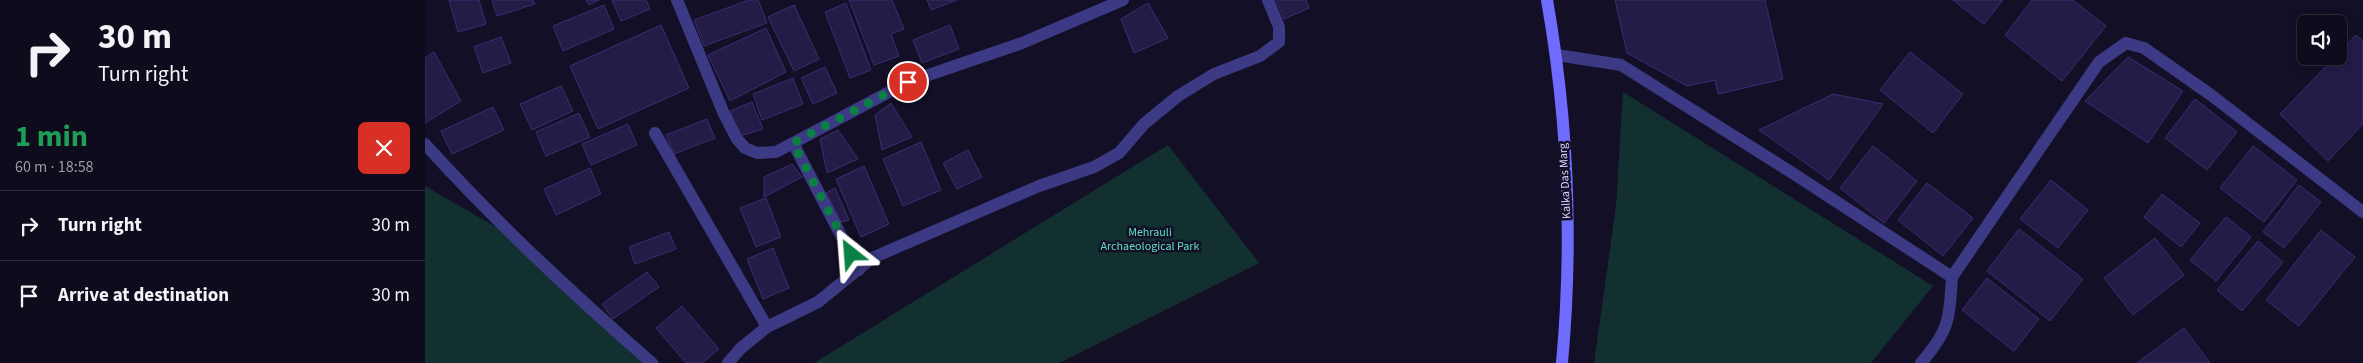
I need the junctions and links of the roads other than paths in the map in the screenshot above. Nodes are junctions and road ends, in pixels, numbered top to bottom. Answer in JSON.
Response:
{"nodes":[{"id":1,"x":677,"y":0,"type":"edge"},
{"id":2,"x":1123,"y":0,"type":"edge"},
{"id":3,"x":1268,"y":0,"type":"edge"},
{"id":4,"x":1547,"y":0,"type":"edge"},
{"id":5,"x":1557,"y":55,"type":"junction"},
{"id":6,"x":655,"y":133,"type":"dead end"},
{"id":7,"x":793,"y":143,"type":"junction"},
{"id":8,"x":425,"y":144,"type":"edge"},
{"id":9,"x":2363,"y":212,"type":"edge"},
{"id":10,"x":859,"y":270,"type":"junction"},
{"id":11,"x":1952,"y":277,"type":"junction"},
{"id":12,"x":767,"y":327,"type":"junction"},
{"id":13,"x":652,"y":363,"type":"edge"},
{"id":14,"x":728,"y":363,"type":"edge"},
{"id":15,"x":1562,"y":363,"type":"edge"},
{"id":16,"x":1921,"y":363,"type":"edge"}],
"edges":[{"from":1,"to":7,"type":"street"},
{"from":2,"to":7,"type":"street"},
{"from":3,"to":10,"type":"street"},
{"from":4,"to":5,"type":"street","name":"Kalka Das Marg"},
{"from":5,"to":11,"type":"street"},
{"from":5,"to":15,"type":"street","name":"Kalka Das Marg"},
{"from":6,"to":12,"type":"street"},
{"from":7,"to":10,"type":"street"},
{"from":8,"to":13,"type":"street"},
{"from":9,"to":11,"type":"street"},
{"from":10,"to":12,"type":"street"},
{"from":11,"to":16,"type":"street"},
{"from":12,"to":14,"type":"street"}]}
